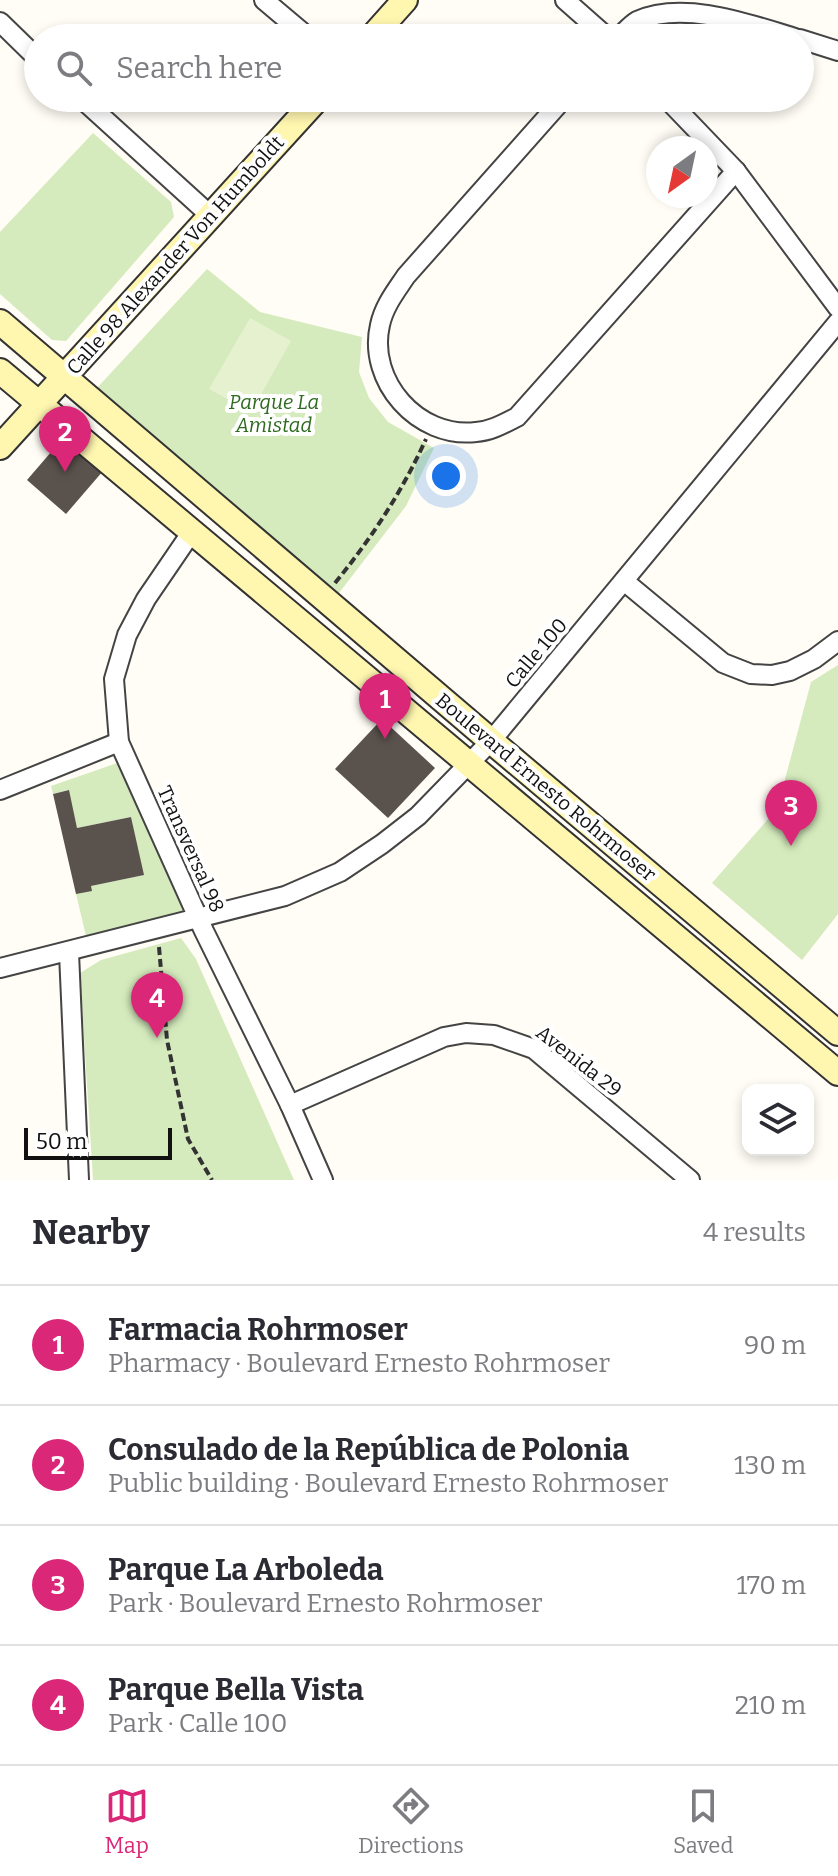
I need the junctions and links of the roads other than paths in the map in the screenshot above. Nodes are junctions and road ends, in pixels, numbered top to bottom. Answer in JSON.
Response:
{"nodes":[{"id":1,"x":264,"y":0,"type":"edge"},
{"id":2,"x":405,"y":0,"type":"edge"},
{"id":3,"x":565,"y":0,"type":"edge"},
{"id":4,"x":0,"y":22,"type":"edge"},
{"id":5,"x":292,"y":24,"type":"edge"},
{"id":6,"x":384,"y":24,"type":"edge"},
{"id":7,"x":592,"y":24,"type":"edge"},
{"id":8,"x":634,"y":24,"type":"edge"},
{"id":9,"x":749,"y":24,"type":"edge"},
{"id":10,"x":814,"y":44,"type":"edge"},
{"id":11,"x":24,"y":45,"type":"edge"},
{"id":12,"x":838,"y":51,"type":"edge"},
{"id":13,"x":96,"y":112,"type":"edge"},
{"id":14,"x":306,"y":112,"type":"edge"},
{"id":15,"x":552,"y":112,"type":"edge"},
{"id":16,"x":679,"y":112,"type":"edge"},
{"id":17,"x":736,"y":171,"type":"junction"},
{"id":18,"x":212,"y":217,"type":"junction"},
{"id":19,"x":838,"y":308,"type":"edge"},
{"id":20,"x":0,"y":322,"type":"edge"},
{"id":21,"x":838,"y":322,"type":"edge"},
{"id":22,"x":0,"y":371,"type":"edge"},
{"id":23,"x":65,"y":376,"type":"junction"},
{"id":24,"x":39,"y":404,"type":"junction"},
{"id":25,"x":0,"y":447,"type":"edge"},
{"id":26,"x":191,"y":533,"type":"junction"},
{"id":27,"x":624,"y":581,"type":"junction"},
{"id":28,"x":838,"y":641,"type":"edge"},
{"id":29,"x":491,"y":741,"type":"junction"},
{"id":30,"x":119,"y":742,"type":"junction"},
{"id":31,"x":468,"y":765,"type":"junction"},
{"id":32,"x":0,"y":790,"type":"edge"},
{"id":33,"x":197,"y":916,"type":"junction"},
{"id":34,"x":69,"y":953,"type":"junction"},
{"id":35,"x":0,"y":968,"type":"edge"},
{"id":36,"x":838,"y":1033,"type":"edge"},
{"id":37,"x":838,"y":1073,"type":"edge"},
{"id":38,"x":290,"y":1105,"type":"junction"},
{"id":39,"x":79,"y":1180,"type":"edge"},
{"id":40,"x":323,"y":1180,"type":"edge"},
{"id":41,"x":690,"y":1180,"type":"edge"}],
"edges":[{"from":1,"to":5,"type":"street"},
{"from":2,"to":6,"type":"main road"},
{"from":3,"to":7,"type":"street"},
{"from":4,"to":11,"type":"street"},
{"from":8,"to":9,"type":"street"},
{"from":10,"to":12,"type":"street"},
{"from":13,"to":18,"type":"street"},
{"from":14,"to":18,"type":"main road","name":"Calle 98 Alexander Von Humboldt"},
{"from":15,"to":17,"type":"street"},
{"from":16,"to":17,"type":"street"},
{"from":17,"to":19,"type":"street"},
{"from":18,"to":23,"type":"main road","name":"Calle 98 Alexander Von Humboldt"},
{"from":20,"to":23,"type":"main road","name":"Boulevard Ernesto Rohrmoser"},
{"from":21,"to":27,"type":"street","name":"Calle 100"},
{"from":22,"to":24,"type":"main road","name":"Boulevard Ernesto Rohrmoser"},
{"from":23,"to":24,"type":"main road","name":"Calle 98 Alexander Von Humboldt"},
{"from":23,"to":29,"type":"main road","name":"Boulevard Ernesto Rohrmoser"},
{"from":24,"to":25,"type":"main road","name":"Calle 98 Alexander Von Humboldt"},
{"from":24,"to":26,"type":"main road","name":"Boulevard Ernesto Rohrmoser"},
{"from":26,"to":30,"type":"street","name":"Transversal 98"},
{"from":26,"to":31,"type":"main road","name":"Boulevard Ernesto Rohrmoser"},
{"from":27,"to":28,"type":"street"},
{"from":27,"to":29,"type":"street","name":"Calle 100"},
{"from":29,"to":31,"type":"street","name":"Calle 100"},
{"from":29,"to":36,"type":"main road","name":"Boulevard Ernesto Rohrmoser"},
{"from":30,"to":32,"type":"street"},
{"from":30,"to":33,"type":"street","name":"Transversal 98"},
{"from":31,"to":33,"type":"street","name":"Calle 100"},
{"from":31,"to":37,"type":"main road","name":"Boulevard Ernesto Rohrmoser"},
{"from":33,"to":34,"type":"street","name":"Calle 100"},
{"from":33,"to":38,"type":"street","name":"Transversal 98"},
{"from":34,"to":35,"type":"street","name":"Calle 100"},
{"from":34,"to":39,"type":"street"},
{"from":38,"to":40,"type":"street","name":"Transversal 98"},
{"from":38,"to":41,"type":"street","name":"Avenida 29"}]}
